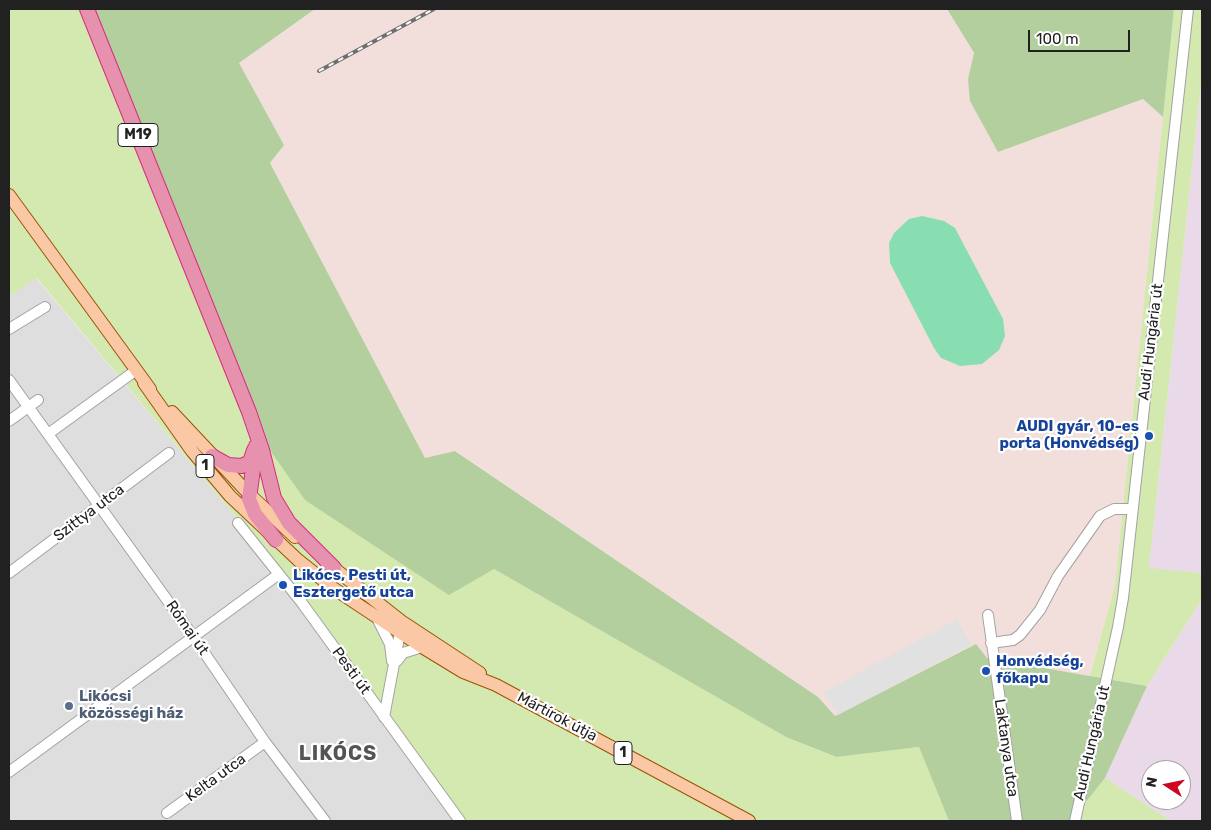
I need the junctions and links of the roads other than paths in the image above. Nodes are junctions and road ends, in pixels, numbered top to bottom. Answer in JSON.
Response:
{"nodes":[{"id":1,"x":87,"y":9,"type":"edge"},
{"id":2,"x":1188,"y":9,"type":"edge"},
{"id":3,"x":9,"y":195,"type":"edge"},
{"id":4,"x":45,"y":308,"type":"dead end"},
{"id":5,"x":9,"y":329,"type":"edge"},
{"id":6,"x":135,"y":371,"type":"junction"},
{"id":7,"x":9,"y":380,"type":"edge"},
{"id":8,"x":144,"y":383,"type":"junction"},
{"id":9,"x":38,"y":400,"type":"dead end"},
{"id":10,"x":28,"y":407,"type":"junction"},
{"id":11,"x":9,"y":421,"type":"edge"},
{"id":12,"x":48,"y":434,"type":"junction"},
{"id":13,"x":256,"y":437,"type":"junction"},
{"id":14,"x":169,"y":453,"type":"dead end"},
{"id":15,"x":212,"y":456,"type":"junction"},
{"id":16,"x":249,"y":494,"type":"junction"},
{"id":17,"x":100,"y":505,"type":"junction"},
{"id":18,"x":1131,"y":509,"type":"junction"},
{"id":19,"x":238,"y":523,"type":"dead end"},
{"id":20,"x":276,"y":540,"type":"junction"},
{"id":21,"x":334,"y":568,"type":"junction"},
{"id":22,"x":9,"y":572,"type":"edge"},
{"id":23,"x":279,"y":574,"type":"junction"},
{"id":24,"x":988,"y":615,"type":"dead end"},
{"id":25,"x":376,"y":616,"type":"junction"},
{"id":26,"x":401,"y":627,"type":"junction"},
{"id":27,"x":193,"y":636,"type":"junction"},
{"id":28,"x":991,"y":643,"type":"junction"},
{"id":29,"x":422,"y":647,"type":"junction"},
{"id":30,"x":392,"y":672,"type":"junction"},
{"id":31,"x":496,"y":685,"type":"junction"},
{"id":32,"x":384,"y":717,"type":"junction"},
{"id":33,"x":265,"y":742,"type":"junction"},
{"id":34,"x":9,"y":772,"type":"edge"},
{"id":35,"x":167,"y":813,"type":"dead end"},
{"id":36,"x":323,"y":821,"type":"edge"},
{"id":37,"x":460,"y":821,"type":"edge"},
{"id":38,"x":749,"y":821,"type":"edge"},
{"id":39,"x":1017,"y":821,"type":"edge"},
{"id":40,"x":1074,"y":821,"type":"edge"}],
"edges":[{"from":1,"to":13,"type":"highway","number":"M19"},
{"from":2,"to":18,"type":"street","name":"Audi Hungária út"},
{"from":3,"to":6,"type":"main road","number":"1"},
{"from":4,"to":5,"type":"street"},
{"from":6,"to":8,"type":"main road","number":"1"},
{"from":6,"to":12,"type":"street"},
{"from":7,"to":10,"type":"street","name":"Római út"},
{"from":8,"to":15,"type":"main road","number":"1"},
{"from":8,"to":20,"type":"main road","number":"1"},
{"from":9,"to":10,"type":"street"},
{"from":10,"to":11,"type":"street"},
{"from":10,"to":12,"type":"street","name":"Római út"},
{"from":12,"to":17,"type":"street","name":"Római út"},
{"from":13,"to":15,"type":"highway"},
{"from":13,"to":16,"type":"highway"},
{"from":13,"to":21,"type":"highway"},
{"from":14,"to":17,"type":"street","name":"Szittya utca"},
{"from":15,"to":16,"type":"main road","number":"1"},
{"from":16,"to":20,"type":"highway"},
{"from":16,"to":21,"type":"main road","number":"1"},
{"from":17,"to":22,"type":"street","name":"Szittya utca"},
{"from":17,"to":27,"type":"street","name":"Római út"},
{"from":18,"to":28,"type":"street"},
{"from":18,"to":40,"type":"street","name":"Audi Hungária út"},
{"from":19,"to":23,"type":"street","name":"Pesti út"},
{"from":20,"to":25,"type":"main road","number":"1"},
{"from":21,"to":26,"type":"main road","number":"1"},
{"from":23,"to":27,"type":"street"},
{"from":23,"to":32,"type":"street","name":"Pesti út"},
{"from":24,"to":28,"type":"street","name":"Laktanya utca"},
{"from":25,"to":26,"type":"main road","number":"1"},
{"from":25,"to":30,"type":"street"},
{"from":26,"to":29,"type":"main road","number":"1"},
{"from":26,"to":30,"type":"street"},
{"from":26,"to":31,"type":"main road","number":"1"},
{"from":27,"to":33,"type":"street","name":"Római út"},
{"from":27,"to":34,"type":"street"},
{"from":28,"to":39,"type":"street","name":"Laktanya utca"},
{"from":29,"to":30,"type":"street"},
{"from":29,"to":31,"type":"main road","number":"1"},
{"from":30,"to":32,"type":"street"},
{"from":31,"to":38,"type":"main road","name":"Mártírok útja","number":"1"},
{"from":32,"to":37,"type":"street","name":"Pesti út"},
{"from":33,"to":35,"type":"street","name":"Kelta utca"},
{"from":33,"to":36,"type":"street","name":"Római út"}]}
